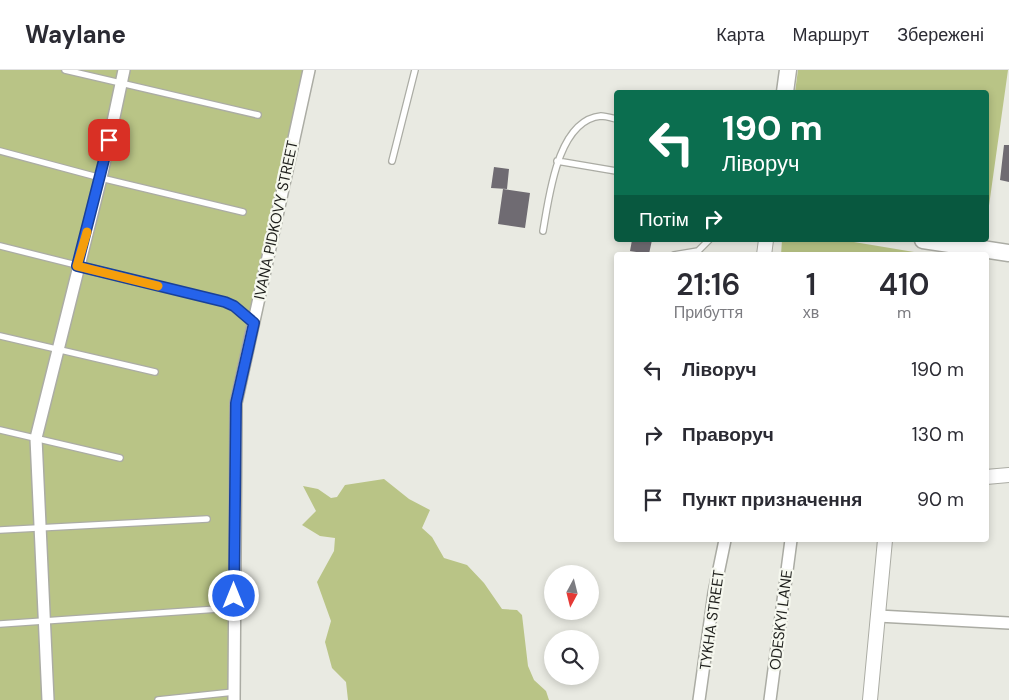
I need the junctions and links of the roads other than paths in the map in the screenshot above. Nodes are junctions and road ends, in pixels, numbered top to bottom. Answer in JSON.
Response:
{"nodes":[{"id":1,"x":65,"y":70,"type":"edge"},
{"id":2,"x":124,"y":70,"type":"edge"},
{"id":3,"x":309,"y":70,"type":"edge"},
{"id":4,"x":415,"y":70,"type":"edge"},
{"id":5,"x":788,"y":70,"type":"edge"},
{"id":6,"x":120,"y":84,"type":"junction"},
{"id":7,"x":785,"y":90,"type":"edge"},
{"id":8,"x":258,"y":116,"type":"dead end"},
{"id":9,"x":614,"y":119,"type":"edge"},
{"id":10,"x":0,"y":151,"type":"edge"},
{"id":11,"x":392,"y":160,"type":"dead end"},
{"id":12,"x":557,"y":160,"type":"junction"},
{"id":13,"x":614,"y":171,"type":"edge"},
{"id":14,"x":101,"y":178,"type":"junction"},
{"id":15,"x":243,"y":212,"type":"dead end"},
{"id":16,"x":544,"y":231,"type":"dead end"},
{"id":17,"x":932,"y":242,"type":"edge"},
{"id":18,"x":0,"y":246,"type":"edge"},
{"id":19,"x":979,"y":252,"type":"edge"},
{"id":20,"x":989,"y":253,"type":"edge"},
{"id":21,"x":1009,"y":253,"type":"edge"},
{"id":22,"x":77,"y":266,"type":"junction"},
{"id":23,"x":254,"y":323,"type":"junction"},
{"id":24,"x":0,"y":336,"type":"edge"},
{"id":25,"x":56,"y":350,"type":"junction"},
{"id":26,"x":155,"y":372,"type":"dead end"},
{"id":27,"x":0,"y":430,"type":"edge"},
{"id":28,"x":36,"y":438,"type":"junction"},
{"id":29,"x":120,"y":458,"type":"dead end"},
{"id":30,"x":1009,"y":475,"type":"edge"},
{"id":31,"x":989,"y":478,"type":"edge"},
{"id":32,"x":207,"y":519,"type":"dead end"},
{"id":33,"x":40,"y":528,"type":"junction"},
{"id":34,"x":0,"y":530,"type":"edge"},
{"id":35,"x":725,"y":542,"type":"edge"},
{"id":36,"x":791,"y":542,"type":"edge"},
{"id":37,"x":884,"y":542,"type":"edge"},
{"id":38,"x":218,"y":609,"type":"dead end"},
{"id":39,"x":878,"y":616,"type":"junction"},
{"id":40,"x":44,"y":622,"type":"junction"},
{"id":41,"x":1009,"y":623,"type":"edge"},
{"id":42,"x":0,"y":624,"type":"edge"},
{"id":43,"x":234,"y":696,"type":"edge"},
{"id":44,"x":48,"y":700,"type":"edge"},
{"id":45,"x":158,"y":700,"type":"edge"},
{"id":46,"x":699,"y":700,"type":"edge"},
{"id":47,"x":770,"y":700,"type":"edge"},
{"id":48,"x":870,"y":700,"type":"edge"}],
"edges":[{"from":1,"to":6,"type":"lane"},
{"from":2,"to":6,"type":"street"},
{"from":3,"to":23,"type":"street","name":"IVANA PIDKOVY STREET"},
{"from":4,"to":11,"type":"lane"},
{"from":5,"to":7,"type":"main road"},
{"from":6,"to":8,"type":"lane"},
{"from":6,"to":14,"type":"street"},
{"from":9,"to":12,"type":"lane"},
{"from":10,"to":14,"type":"lane"},
{"from":12,"to":13,"type":"lane"},
{"from":12,"to":16,"type":"lane"},
{"from":14,"to":15,"type":"lane"},
{"from":14,"to":22,"type":"street"},
{"from":17,"to":19,"type":"main road"},
{"from":18,"to":22,"type":"lane"},
{"from":20,"to":21,"type":"main road"},
{"from":22,"to":23,"type":"lane"},
{"from":22,"to":25,"type":"street"},
{"from":23,"to":43,"type":"street","name":"IVANA PIDKOVY STREET"},
{"from":24,"to":25,"type":"lane"},
{"from":25,"to":26,"type":"lane"},
{"from":25,"to":28,"type":"street"},
{"from":27,"to":28,"type":"lane"},
{"from":28,"to":29,"type":"lane"},
{"from":28,"to":33,"type":"street"},
{"from":30,"to":31,"type":"street"},
{"from":32,"to":33,"type":"lane"},
{"from":33,"to":34,"type":"lane"},
{"from":33,"to":40,"type":"street"},
{"from":35,"to":46,"type":"street","name":"TYKHA STREET"},
{"from":36,"to":47,"type":"street","name":"ODESKYI LANE"},
{"from":37,"to":39,"type":"street"},
{"from":38,"to":40,"type":"lane"},
{"from":39,"to":41,"type":"street"},
{"from":39,"to":48,"type":"street"},
{"from":40,"to":42,"type":"lane"},
{"from":40,"to":44,"type":"street"},
{"from":43,"to":45,"type":"lane"}]}
